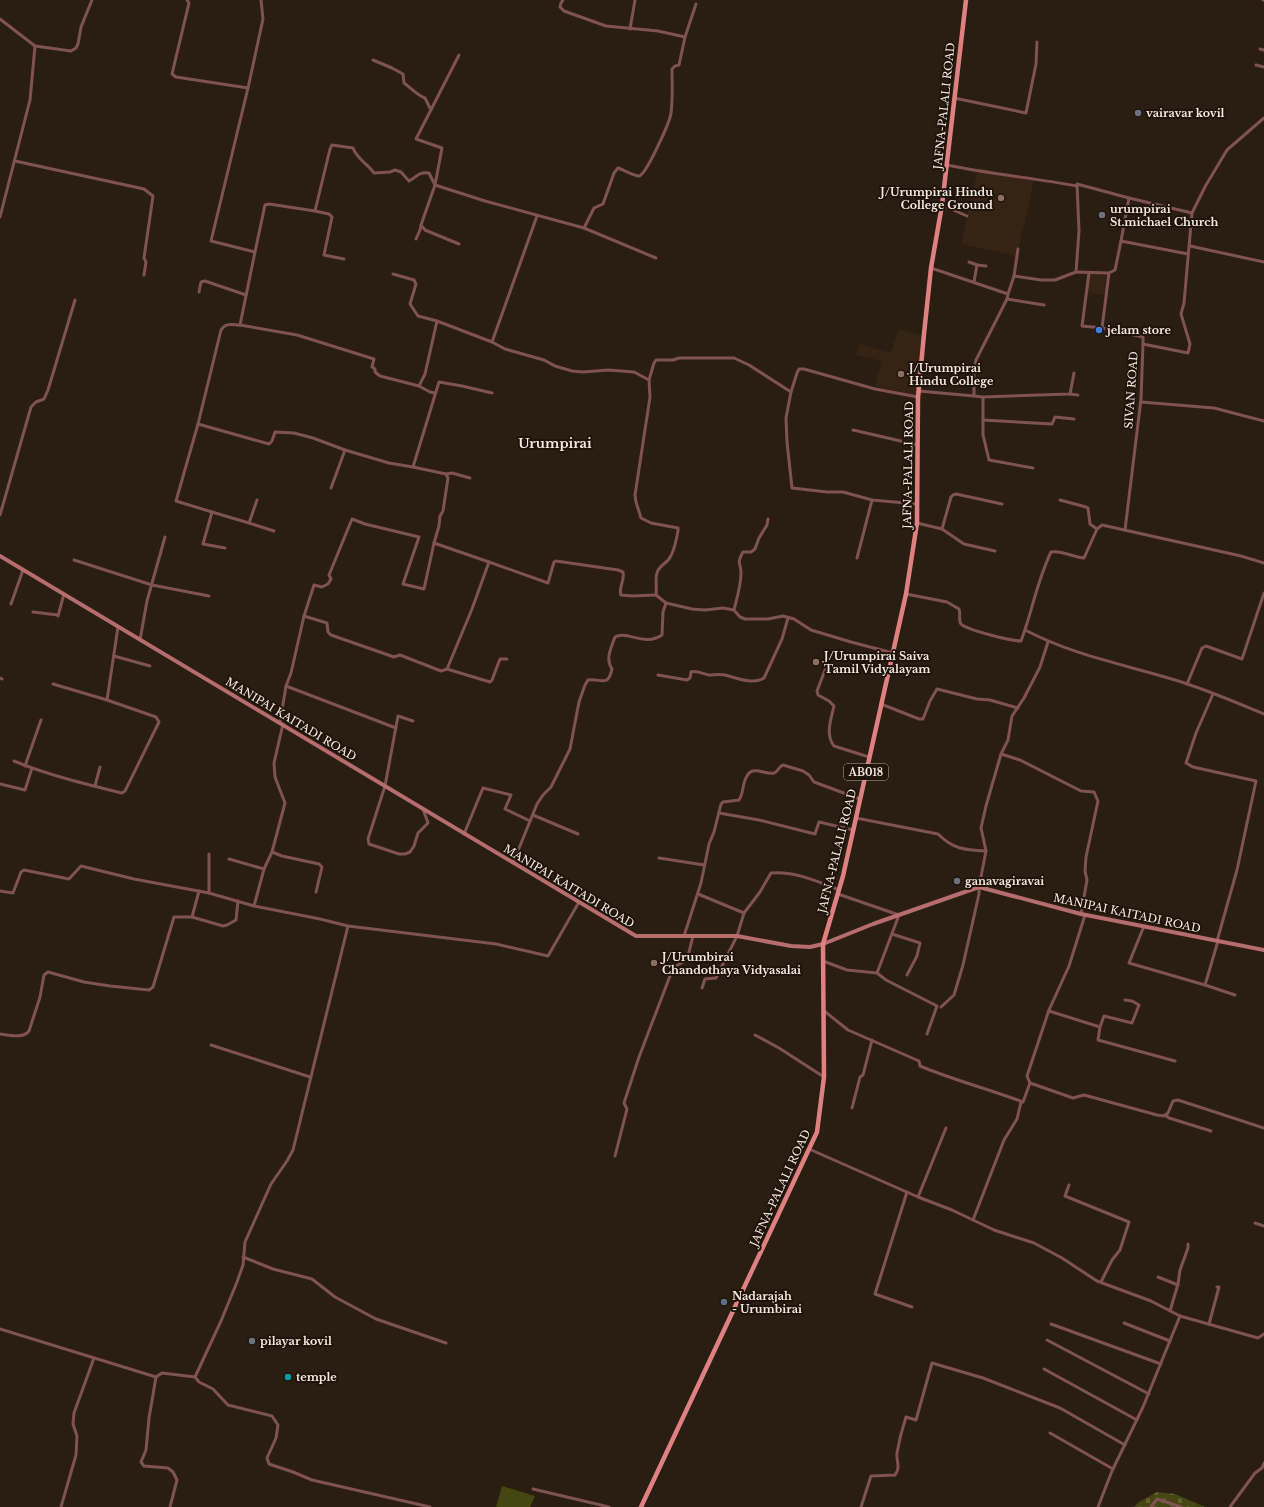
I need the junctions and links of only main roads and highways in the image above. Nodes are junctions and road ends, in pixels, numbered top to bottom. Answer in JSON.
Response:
{"nodes":[{"id":1,"x":966,"y":0,"type":"edge"},
{"id":2,"x":0,"y":556,"type":"edge"},
{"id":3,"x":823,"y":944,"type":"junction"},
{"id":4,"x":1264,"y":950,"type":"edge"},
{"id":5,"x":641,"y":1507,"type":"edge"}],
"edges":[{"from":1,"to":3,"type":"main road","name":"JAFNA-PALALI ROAD","number":"AB018"},
{"from":2,"to":3,"type":"main road","name":"MANIPAI KAITADI ROAD"},
{"from":3,"to":4,"type":"main road","name":"MANIPAI KAITADI ROAD"},
{"from":3,"to":5,"type":"main road","name":"JAFNA-PALALI ROAD","number":"AB018"}]}
